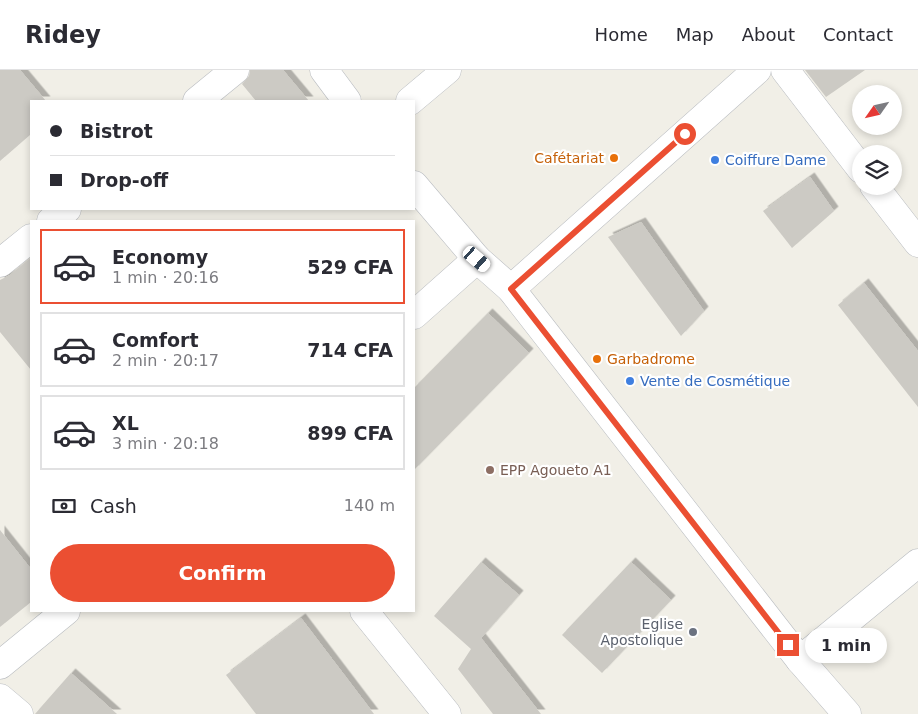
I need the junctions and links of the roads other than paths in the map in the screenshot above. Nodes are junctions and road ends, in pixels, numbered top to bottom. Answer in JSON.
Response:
{"nodes":[{"id":1,"x":235,"y":70,"type":"edge"},
{"id":2,"x":324,"y":70,"type":"edge"},
{"id":3,"x":447,"y":70,"type":"edge"},
{"id":4,"x":757,"y":70,"type":"edge"},
{"id":5,"x":785,"y":70,"type":"edge"},
{"id":6,"x":198,"y":100,"type":"edge"},
{"id":7,"x":346,"y":100,"type":"edge"},
{"id":8,"x":411,"y":100,"type":"edge"},
{"id":9,"x":852,"y":157,"type":"edge"},
{"id":10,"x":415,"y":186,"type":"edge"},
{"id":11,"x":881,"y":195,"type":"edge"},
{"id":12,"x":66,"y":210,"type":"edge"},
{"id":13,"x":53,"y":220,"type":"edge"},
{"id":14,"x":30,"y":239,"type":"edge"},
{"id":15,"x":918,"y":243,"type":"edge"},
{"id":16,"x":477,"y":259,"type":"junction"},
{"id":17,"x":0,"y":263,"type":"edge"},
{"id":18,"x":511,"y":289,"type":"junction"},
{"id":19,"x":415,"y":314,"type":"edge"},
{"id":20,"x":918,"y":563,"type":"edge"},
{"id":21,"x":65,"y":612,"type":"edge"},
{"id":22,"x":365,"y":612,"type":"edge"},
{"id":23,"x":800,"y":660,"type":"junction"},
{"id":24,"x":0,"y":665,"type":"edge"},
{"id":25,"x":0,"y":698,"type":"edge"},
{"id":26,"x":19,"y":714,"type":"edge"},
{"id":27,"x":447,"y":714,"type":"edge"},
{"id":28,"x":847,"y":714,"type":"edge"}],
"edges":[{"from":1,"to":6,"type":"street"},
{"from":2,"to":7,"type":"street"},
{"from":3,"to":8,"type":"street"},
{"from":4,"to":18,"type":"street"},
{"from":5,"to":9,"type":"street"},
{"from":10,"to":16,"type":"street"},
{"from":11,"to":15,"type":"street"},
{"from":12,"to":13,"type":"street"},
{"from":14,"to":17,"type":"street"},
{"from":16,"to":18,"type":"street"},
{"from":16,"to":19,"type":"street"},
{"from":18,"to":23,"type":"street"},
{"from":20,"to":23,"type":"street"},
{"from":21,"to":24,"type":"street"},
{"from":22,"to":27,"type":"street"},
{"from":23,"to":28,"type":"street"},
{"from":25,"to":26,"type":"street"}]}
